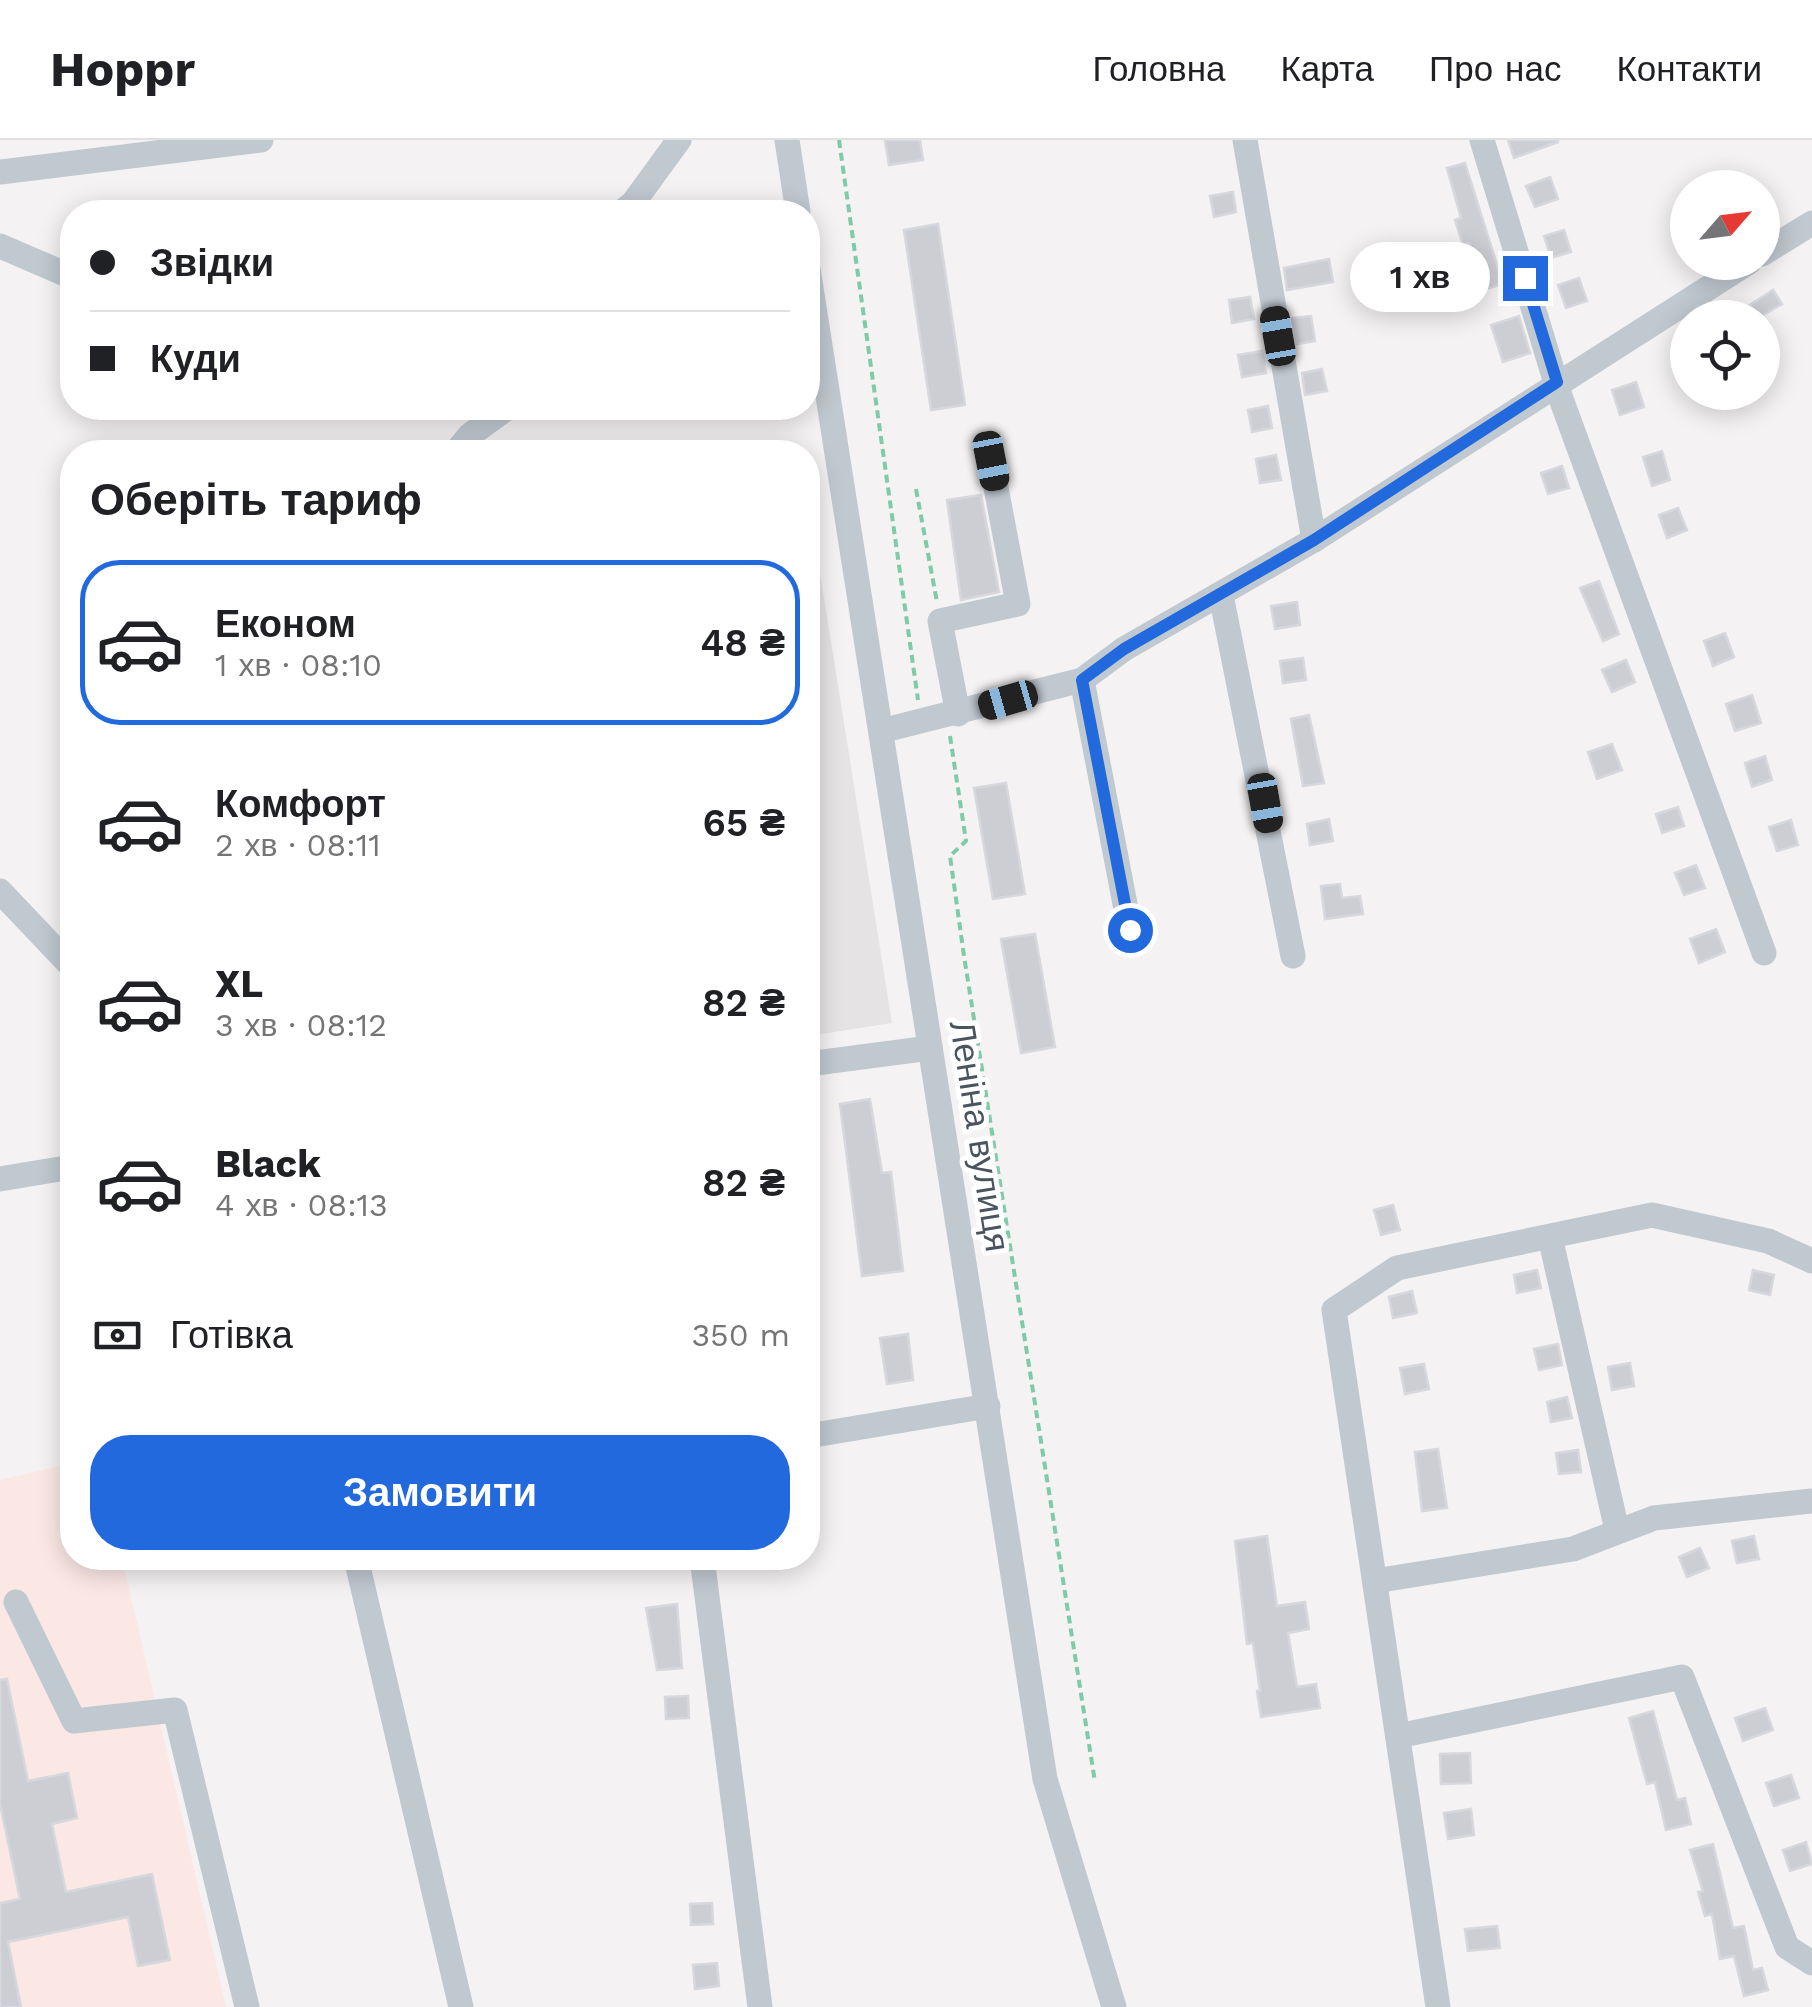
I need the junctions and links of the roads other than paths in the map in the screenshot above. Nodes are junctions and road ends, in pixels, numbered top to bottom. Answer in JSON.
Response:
{"nodes":[{"id":1,"x":262,"y":140,"type":"edge"},
{"id":2,"x":678,"y":140,"type":"edge"},
{"id":3,"x":787,"y":140,"type":"edge"},
{"id":4,"x":1245,"y":140,"type":"edge"},
{"id":5,"x":1482,"y":140,"type":"edge"},
{"id":6,"x":0,"y":172,"type":"edge"},
{"id":7,"x":635,"y":200,"type":"edge"},
{"id":8,"x":796,"y":200,"type":"edge"},
{"id":9,"x":1812,"y":223,"type":"edge"},
{"id":10,"x":1780,"y":243,"type":"edge"},
{"id":11,"x":0,"y":246,"type":"edge"},
{"id":12,"x":60,"y":271,"type":"edge"},
{"id":13,"x":1720,"y":280,"type":"edge"},
{"id":14,"x":820,"y":345,"type":"edge"},
{"id":15,"x":1557,"y":382,"type":"junction"},
{"id":16,"x":491,"y":420,"type":"edge"},
{"id":17,"x":466,"y":440,"type":"edge"},
{"id":18,"x":991,"y":461,"type":"dead end"},
{"id":19,"x":1314,"y":540,"type":"junction"},
{"id":20,"x":1221,"y":595,"type":"junction"},
{"id":21,"x":1082,"y":680,"type":"junction"},
{"id":22,"x":952,"y":715,"type":"junction"},
{"id":23,"x":881,"y":731,"type":"junction"},
{"id":24,"x":0,"y":891,"type":"edge"},
{"id":25,"x":1130,"y":930,"type":"dead end"},
{"id":26,"x":1764,"y":953,"type":"dead end"},
{"id":27,"x":60,"y":954,"type":"edge"},
{"id":28,"x":1293,"y":956,"type":"dead end"},
{"id":29,"x":930,"y":1048,"type":"junction"},
{"id":30,"x":820,"y":1062,"type":"edge"},
{"id":31,"x":60,"y":1169,"type":"edge"},
{"id":32,"x":0,"y":1179,"type":"edge"},
{"id":33,"x":1550,"y":1237,"type":"junction"},
{"id":34,"x":1812,"y":1261,"type":"edge"},
{"id":35,"x":988,"y":1406,"type":"junction"},
{"id":36,"x":820,"y":1434,"type":"edge"},
{"id":37,"x":1812,"y":1501,"type":"edge"},
{"id":38,"x":1617,"y":1530,"type":"junction"},
{"id":39,"x":359,"y":1570,"type":"edge"},
{"id":40,"x":704,"y":1570,"type":"edge"},
{"id":41,"x":1375,"y":1581,"type":"junction"},
{"id":42,"x":16,"y":1602,"type":"dead end"},
{"id":43,"x":1398,"y":1736,"type":"junction"},
{"id":44,"x":1812,"y":1961,"type":"edge"},
{"id":45,"x":247,"y":2007,"type":"edge"},
{"id":46,"x":461,"y":2007,"type":"edge"},
{"id":47,"x":760,"y":2007,"type":"edge"},
{"id":48,"x":1114,"y":2007,"type":"edge"},
{"id":49,"x":1438,"y":2007,"type":"edge"}],
"edges":[{"from":1,"to":6,"type":"street"},
{"from":2,"to":7,"type":"street"},
{"from":3,"to":8,"type":"street"},
{"from":4,"to":19,"type":"street"},
{"from":5,"to":15,"type":"street"},
{"from":9,"to":10,"type":"street"},
{"from":11,"to":12,"type":"street"},
{"from":13,"to":15,"type":"street"},
{"from":14,"to":23,"type":"street","name":"Леніна вулиця"},
{"from":15,"to":19,"type":"street"},
{"from":15,"to":26,"type":"street"},
{"from":16,"to":17,"type":"street"},
{"from":18,"to":22,"type":"street"},
{"from":19,"to":20,"type":"street"},
{"from":20,"to":21,"type":"street"},
{"from":20,"to":28,"type":"street"},
{"from":21,"to":22,"type":"street"},
{"from":21,"to":25,"type":"street"},
{"from":22,"to":23,"type":"street"},
{"from":23,"to":29,"type":"street","name":"Леніна вулиця"},
{"from":24,"to":27,"type":"street"},
{"from":29,"to":30,"type":"street"},
{"from":29,"to":35,"type":"street","name":"Леніна вулиця"},
{"from":31,"to":32,"type":"street"},
{"from":33,"to":34,"type":"street"},
{"from":33,"to":38,"type":"street"},
{"from":33,"to":41,"type":"street"},
{"from":35,"to":36,"type":"street"},
{"from":35,"to":48,"type":"street","name":"Леніна вулиця"},
{"from":37,"to":38,"type":"street"},
{"from":38,"to":41,"type":"street"},
{"from":39,"to":46,"type":"street"},
{"from":40,"to":47,"type":"street"},
{"from":41,"to":43,"type":"street"},
{"from":42,"to":45,"type":"street"},
{"from":43,"to":44,"type":"street"},
{"from":43,"to":49,"type":"street"}]}
